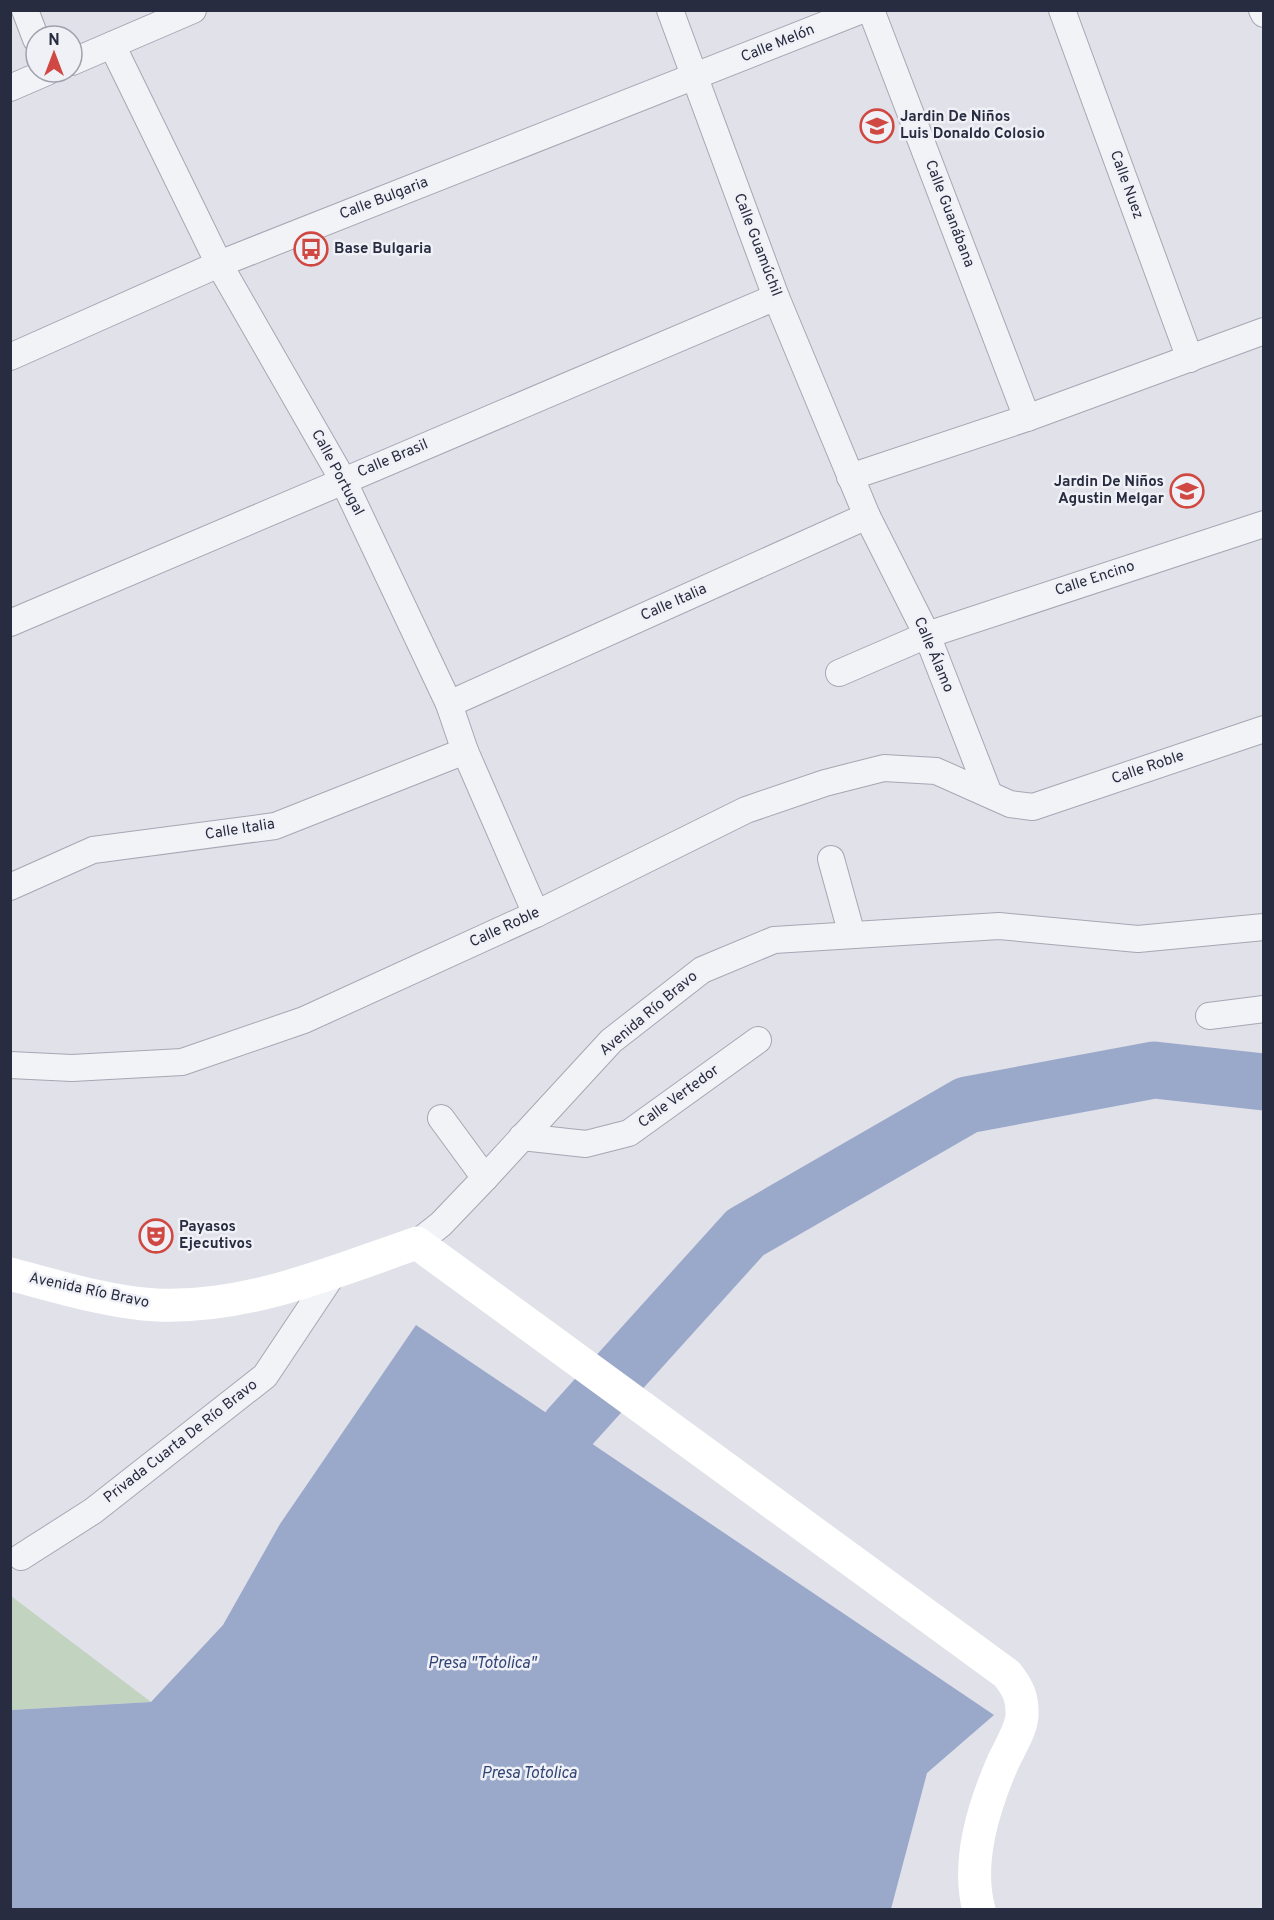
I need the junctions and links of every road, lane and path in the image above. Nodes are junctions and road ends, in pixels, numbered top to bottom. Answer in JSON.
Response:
{"nodes":[{"id":1,"x":193,"y":10,"type":"edge"},
{"id":2,"x":670,"y":10,"type":"edge"},
{"id":3,"x":862,"y":10,"type":"edge"},
{"id":4,"x":871,"y":10,"type":"edge"},
{"id":5,"x":1062,"y":10,"type":"edge"},
{"id":6,"x":112,"y":45,"type":"junction"},
{"id":7,"x":84,"y":57,"type":"edge"},
{"id":8,"x":694,"y":78,"type":"junction"},
{"id":9,"x":24,"y":82,"type":"edge"},
{"id":10,"x":10,"y":88,"type":"edge"},
{"id":11,"x":219,"y":264,"type":"junction"},
{"id":12,"x":776,"y":297,"type":"junction"},
{"id":13,"x":1263,"y":331,"type":"edge"},
{"id":14,"x":10,"y":357,"type":"edge"},
{"id":15,"x":1190,"y":359,"type":"junction"},
{"id":16,"x":1027,"y":418,"type":"junction"},
{"id":17,"x":850,"y":477,"type":"junction"},
{"id":18,"x":343,"y":480,"type":"junction"},
{"id":19,"x":867,"y":516,"type":"junction"},
{"id":20,"x":1263,"y":524,"type":"edge"},
{"id":21,"x":10,"y":623,"type":"edge"},
{"id":22,"x":927,"y":635,"type":"junction"},
{"id":23,"x":839,"y":673,"type":"dead end"},
{"id":24,"x":449,"y":704,"type":"junction"},
{"id":25,"x":1263,"y":729,"type":"edge"},
{"id":26,"x":465,"y":751,"type":"junction"},
{"id":27,"x":989,"y":794,"type":"junction"},
{"id":28,"x":831,"y":859,"type":"dead end"},
{"id":29,"x":10,"y":886,"type":"edge"},
{"id":30,"x":536,"y":914,"type":"junction"},
{"id":31,"x":1263,"y":927,"type":"edge"},
{"id":32,"x":852,"y":935,"type":"junction"},
{"id":33,"x":1263,"y":1010,"type":"edge"},
{"id":34,"x":1209,"y":1016,"type":"dead end"},
{"id":35,"x":759,"y":1040,"type":"dead end"},
{"id":36,"x":10,"y":1065,"type":"edge"},
{"id":37,"x":441,"y":1118,"type":"dead end"},
{"id":38,"x":522,"y":1137,"type":"junction"},
{"id":39,"x":485,"y":1178,"type":"junction"},
{"id":40,"x":417,"y":1243,"type":"junction"},
{"id":41,"x":335,"y":1271,"type":"junction"},
{"id":42,"x":10,"y":1274,"type":"edge"},
{"id":43,"x":21,"y":1557,"type":"dead end"},
{"id":44,"x":979,"y":1910,"type":"edge"}],
"edges":[{"from":1,"to":6,"type":"street"},
{"from":2,"to":8,"type":"street","name":"Calle Guamúchil"},
{"from":3,"to":8,"type":"street","name":"Calle Melón"},
{"from":4,"to":16,"type":"street","name":"Calle Guanábana"},
{"from":5,"to":15,"type":"street","name":"Calle Nuez"},
{"from":6,"to":7,"type":"street"},
{"from":6,"to":11,"type":"street","name":"Calle Portugal"},
{"from":8,"to":11,"type":"street","name":"Calle Bulgaria"},
{"from":8,"to":12,"type":"street","name":"Calle Guamúchil"},
{"from":9,"to":10,"type":"street"},
{"from":11,"to":14,"type":"street","name":"Calle Bulgaria"},
{"from":11,"to":18,"type":"street","name":"Calle Portugal"},
{"from":12,"to":17,"type":"street","name":"Calle Guamúchil"},
{"from":12,"to":18,"type":"street","name":"Calle Brasil"},
{"from":13,"to":15,"type":"street"},
{"from":15,"to":16,"type":"street"},
{"from":16,"to":17,"type":"street"},
{"from":17,"to":19,"type":"street","name":"Calle Álamo"},
{"from":18,"to":21,"type":"street","name":"Calle Brasil"},
{"from":18,"to":24,"type":"street","name":"Calle Portugal"},
{"from":19,"to":22,"type":"street","name":"Calle Álamo"},
{"from":19,"to":24,"type":"street","name":"Calle Italia"},
{"from":20,"to":22,"type":"street","name":"Calle Encino"},
{"from":22,"to":23,"type":"street","name":"Calle Encino"},
{"from":22,"to":27,"type":"street","name":"Calle Álamo"},
{"from":24,"to":26,"type":"street","name":"Calle Portugal"},
{"from":25,"to":27,"type":"street","name":"Calle Roble"},
{"from":26,"to":29,"type":"street","name":"Calle Italia"},
{"from":26,"to":30,"type":"street","name":"Calle Portugal"},
{"from":27,"to":30,"type":"street","name":"Calle Roble"},
{"from":28,"to":32,"type":"street"},
{"from":30,"to":36,"type":"street","name":"Calle Roble"},
{"from":31,"to":32,"type":"street","name":"Avenida Río Bravo"},
{"from":32,"to":38,"type":"street","name":"Avenida Río Bravo"},
{"from":33,"to":34,"type":"street"},
{"from":35,"to":38,"type":"street","name":"Calle Vertedor"},
{"from":37,"to":39,"type":"street"},
{"from":38,"to":39,"type":"street","name":"Avenida Río Bravo"},
{"from":39,"to":40,"type":"street","name":"Avenida Río Bravo"},
{"from":40,"to":41,"type":"street","name":"Avenida Río Bravo"},
{"from":40,"to":44,"type":"street"},
{"from":41,"to":42,"type":"street","name":"Avenida Río Bravo"},
{"from":41,"to":43,"type":"street","name":"Privada Cuarta De Río Bravo"}]}
